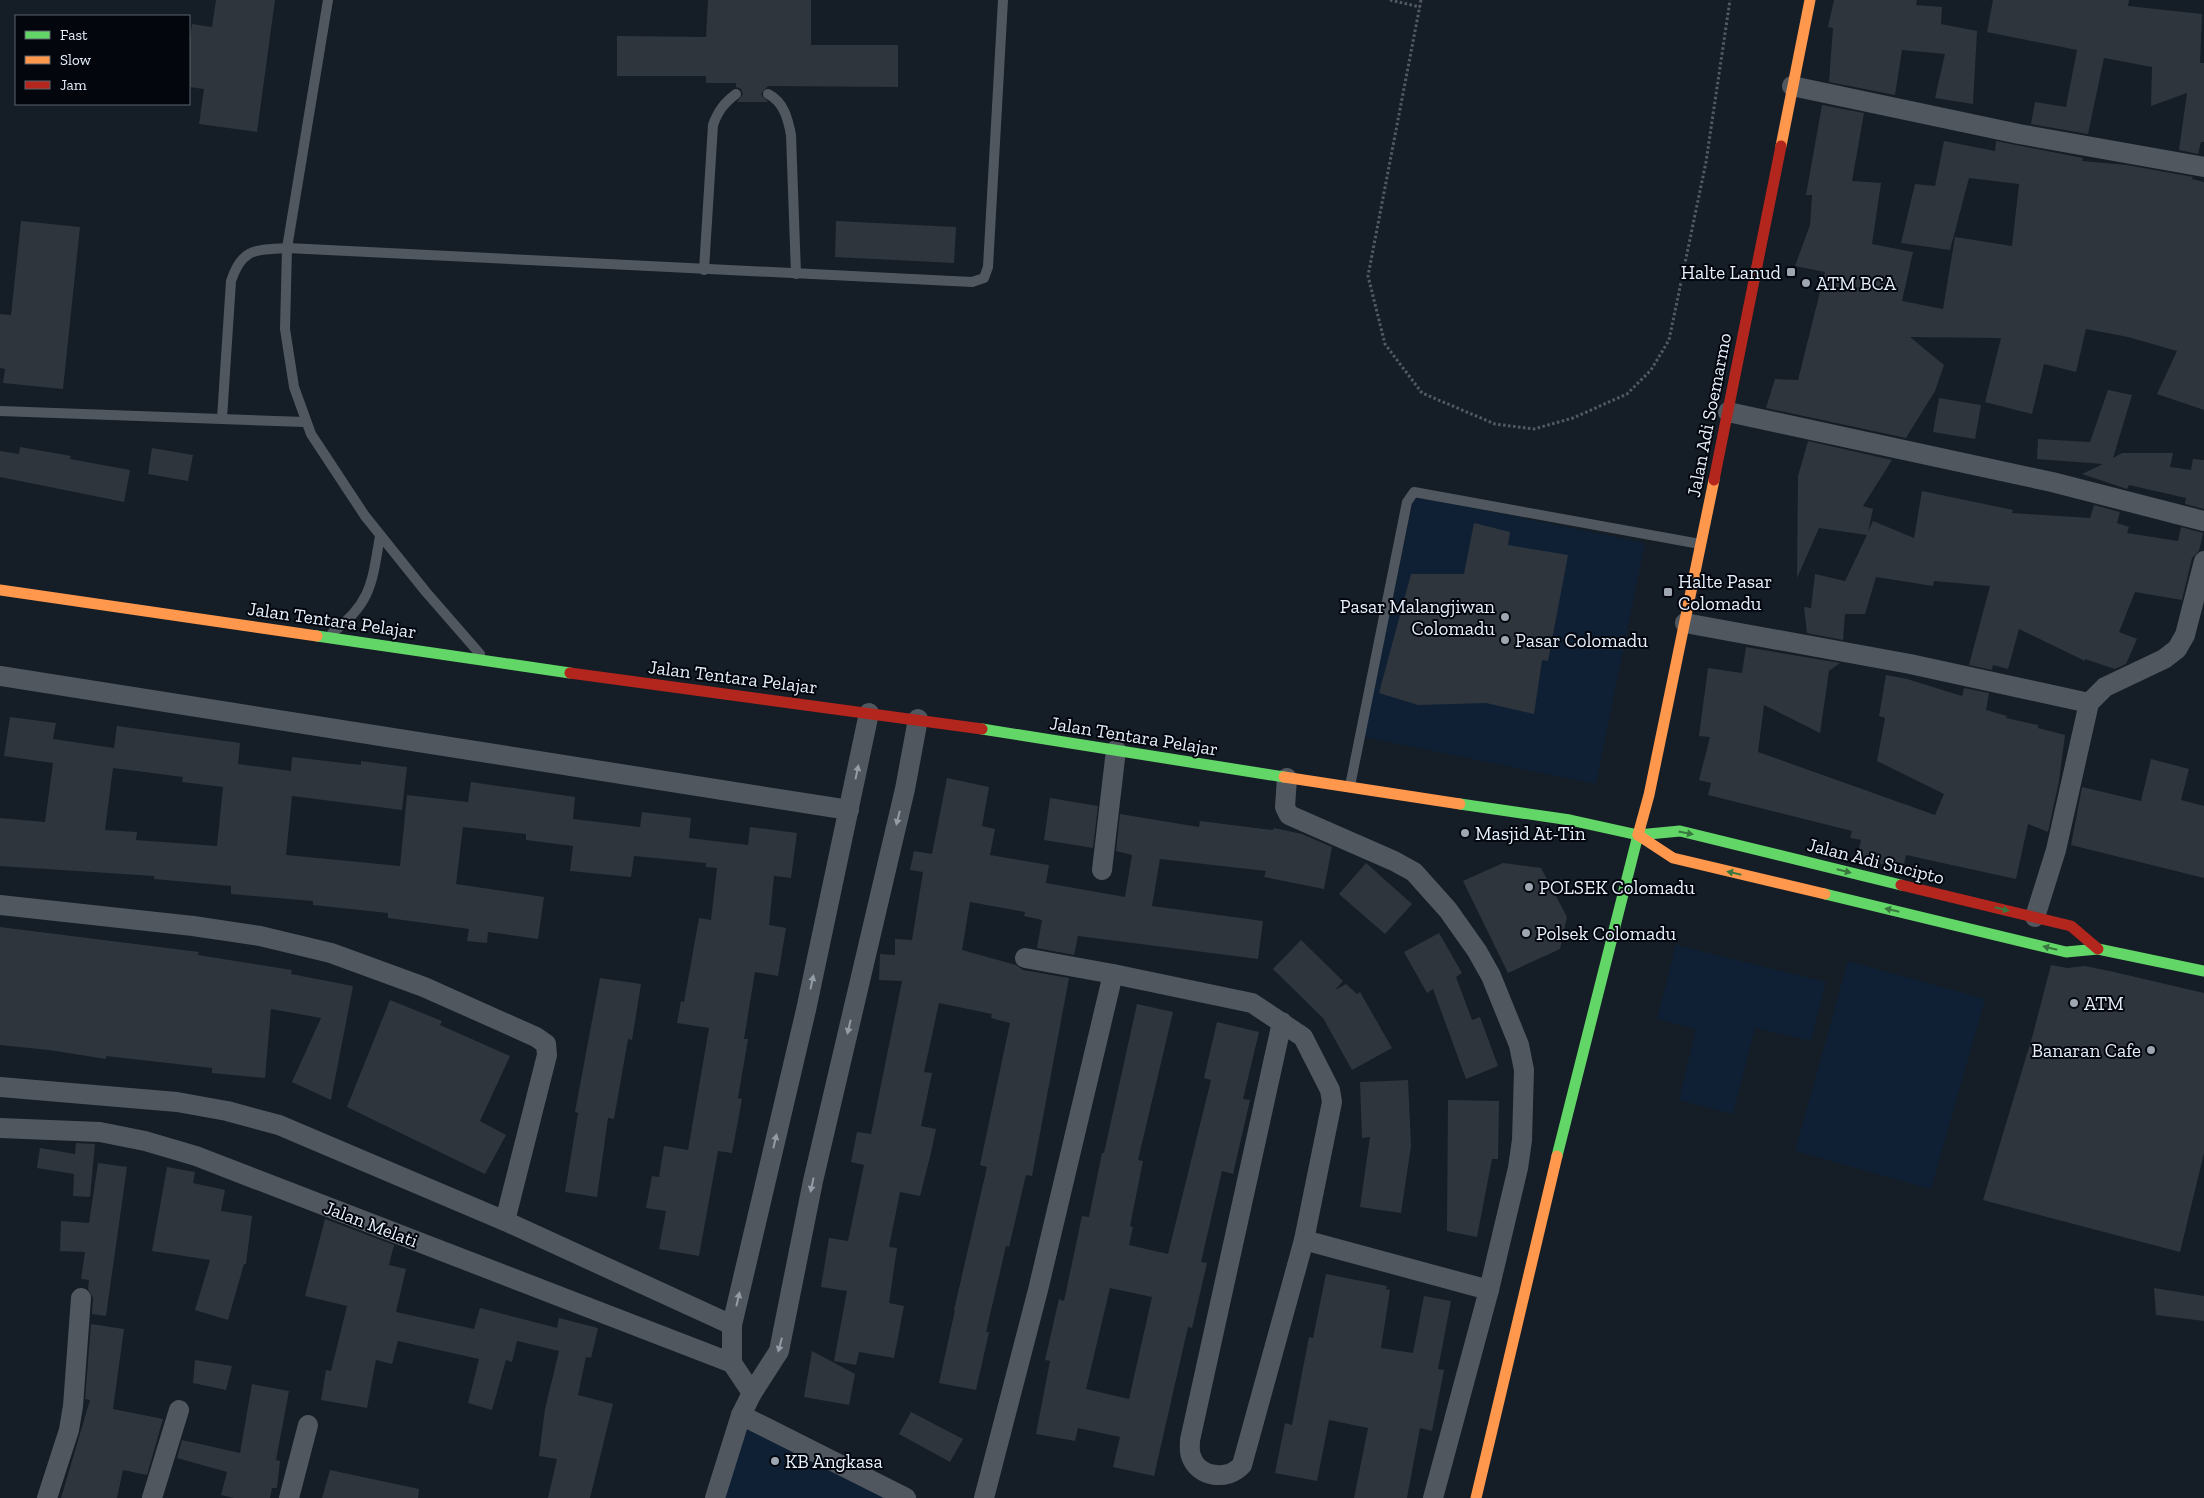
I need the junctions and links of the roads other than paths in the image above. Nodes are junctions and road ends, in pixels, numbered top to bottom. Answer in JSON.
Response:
{"nodes":[{"id":1,"x":328,"y":0,"type":"edge"},
{"id":2,"x":1003,"y":0,"type":"edge"},
{"id":3,"x":1810,"y":0,"type":"edge"},
{"id":4,"x":1792,"y":86,"type":"junction"},
{"id":5,"x":736,"y":94,"type":"dead end"},
{"id":6,"x":768,"y":94,"type":"dead end"},
{"id":7,"x":2204,"y":167,"type":"edge"},
{"id":8,"x":287,"y":248,"type":"junction"},
{"id":9,"x":704,"y":270,"type":"junction"},
{"id":10,"x":796,"y":274,"type":"junction"},
{"id":11,"x":0,"y":411,"type":"edge"},
{"id":12,"x":1728,"y":412,"type":"junction"},
{"id":13,"x":222,"y":418,"type":"junction"},
{"id":14,"x":305,"y":422,"type":"junction"},
{"id":15,"x":2204,"y":521,"type":"edge"},
{"id":16,"x":380,"y":536,"type":"junction"},
{"id":17,"x":1701,"y":544,"type":"junction"},
{"id":18,"x":2204,"y":561,"type":"edge"},
{"id":19,"x":0,"y":590,"type":"edge"},
{"id":20,"x":1685,"y":623,"type":"junction"},
{"id":21,"x":328,"y":637,"type":"junction"},
{"id":22,"x":485,"y":659,"type":"junction"},
{"id":23,"x":0,"y":676,"type":"edge"},
{"id":24,"x":2089,"y":703,"type":"junction"},
{"id":25,"x":869,"y":713,"type":"junction"},
{"id":26,"x":918,"y":719,"type":"junction"},
{"id":27,"x":1116,"y":750,"type":"junction"},
{"id":28,"x":1287,"y":778,"type":"junction"},
{"id":29,"x":1350,"y":788,"type":"junction"},
{"id":30,"x":1460,"y":804,"type":"joint"},
{"id":31,"x":849,"y":810,"type":"junction"},
{"id":32,"x":1638,"y":836,"type":"junction"},
{"id":33,"x":1102,"y":870,"type":"dead end"},
{"id":34,"x":0,"y":905,"type":"edge"},
{"id":35,"x":2035,"y":917,"type":"junction"},
{"id":36,"x":2098,"y":949,"type":"junction"},
{"id":37,"x":1025,"y":958,"type":"dead end"},
{"id":38,"x":2204,"y":971,"type":"edge"},
{"id":39,"x":1113,"y":974,"type":"junction"},
{"id":40,"x":1282,"y":1022,"type":"junction"},
{"id":41,"x":0,"y":1087,"type":"edge"},
{"id":42,"x":0,"y":1128,"type":"edge"},
{"id":43,"x":505,"y":1221,"type":"junction"},
{"id":44,"x":1304,"y":1240,"type":"junction"},
{"id":45,"x":1488,"y":1290,"type":"junction"},
{"id":46,"x":81,"y":1298,"type":"dead end"},
{"id":47,"x":732,"y":1324,"type":"junction"},
{"id":48,"x":732,"y":1363,"type":"junction"},
{"id":49,"x":752,"y":1393,"type":"junction"},
{"id":50,"x":179,"y":1410,"type":"dead end"},
{"id":51,"x":741,"y":1415,"type":"junction"},
{"id":52,"x":308,"y":1425,"type":"dead end"},
{"id":53,"x":47,"y":1498,"type":"edge"},
{"id":54,"x":152,"y":1498,"type":"edge"},
{"id":55,"x":289,"y":1498,"type":"edge"},
{"id":56,"x":715,"y":1498,"type":"edge"},
{"id":57,"x":906,"y":1498,"type":"edge"},
{"id":58,"x":984,"y":1498,"type":"edge"},
{"id":59,"x":1433,"y":1498,"type":"edge"},
{"id":60,"x":1476,"y":1498,"type":"edge"}],
"edges":[{"from":1,"to":8,"type":"lane"},
{"from":2,"to":10,"type":"lane"},
{"from":3,"to":4,"type":"main road","name":"Jalan Adi Soemarmo"},
{"from":4,"to":7,"type":"street"},
{"from":4,"to":12,"type":"main road","name":"Jalan Adi Soemarmo"},
{"from":5,"to":9,"type":"lane"},
{"from":6,"to":10,"type":"lane"},
{"from":8,"to":9,"type":"lane"},
{"from":8,"to":13,"type":"lane"},
{"from":8,"to":14,"type":"lane"},
{"from":9,"to":10,"type":"lane"},
{"from":11,"to":13,"type":"lane"},
{"from":12,"to":15,"type":"street"},
{"from":12,"to":17,"type":"main road","name":"Jalan Adi Soemarmo"},
{"from":13,"to":14,"type":"lane"},
{"from":14,"to":16,"type":"lane"},
{"from":16,"to":21,"type":"lane"},
{"from":16,"to":22,"type":"lane"},
{"from":17,"to":20,"type":"main road","name":"Jalan Adi Soemarmo"},
{"from":17,"to":29,"type":"lane"},
{"from":18,"to":24,"type":"street"},
{"from":19,"to":21,"type":"main road","name":"Jalan Tentara Pelajar"},
{"from":20,"to":24,"type":"street"},
{"from":20,"to":32,"type":"main road","name":"Jalan Adi Soemarmo"},
{"from":21,"to":22,"type":"main road","name":"Jalan Tentara Pelajar"},
{"from":22,"to":25,"type":"main road","name":"Jalan Tentara Pelajar"},
{"from":23,"to":31,"type":"street"},
{"from":24,"to":35,"type":"street"},
{"from":25,"to":26,"type":"main road","name":"Jalan Tentara Pelajar"},
{"from":31,"to":25,"type":"street","one_way":true},
{"from":26,"to":27,"type":"main road","name":"Jalan Tentara Pelajar"},
{"from":26,"to":49,"type":"street","one_way":true},
{"from":27,"to":28,"type":"main road","name":"Jalan Tentara Pelajar"},
{"from":27,"to":33,"type":"street"},
{"from":28,"to":29,"type":"main road","name":"Jalan Tentara Pelajar"},
{"from":28,"to":45,"type":"street"},
{"from":29,"to":30,"type":"main road","name":"Jalan Tentara Pelajar"},
{"from":30,"to":32,"type":"main road","name":"Jalan Adi Sucipto"},
{"from":47,"to":31,"type":"street","one_way":true},
{"from":32,"to":35,"type":"main road","name":"Jalan Adi Sucipto","one_way":true},
{"from":36,"to":32,"type":"main road","name":"Jalan Adi Sucipto","one_way":true},
{"from":32,"to":60,"type":"main road","name":"Jalan Adi Soemarmo"},
{"from":34,"to":43,"type":"street"},
{"from":35,"to":36,"type":"main road","name":"Jalan Adi Sucipto"},
{"from":36,"to":38,"type":"main road","name":"Jalan Adi Sucipto"},
{"from":37,"to":39,"type":"street"},
{"from":39,"to":40,"type":"street"},
{"from":39,"to":58,"type":"street"},
{"from":40,"to":44,"type":"street"},
{"from":40,"to":44,"type":"street"},
{"from":41,"to":43,"type":"street"},
{"from":42,"to":48,"type":"street","name":"Jalan Melati"},
{"from":43,"to":47,"type":"street"},
{"from":44,"to":45,"type":"street"},
{"from":45,"to":59,"type":"street"},
{"from":46,"to":53,"type":"street"},
{"from":47,"to":48,"type":"street"},
{"from":48,"to":49,"type":"street"},
{"from":49,"to":51,"type":"street"},
{"from":50,"to":54,"type":"street"},
{"from":51,"to":56,"type":"street"},
{"from":51,"to":57,"type":"street"},
{"from":52,"to":55,"type":"street"}]}
